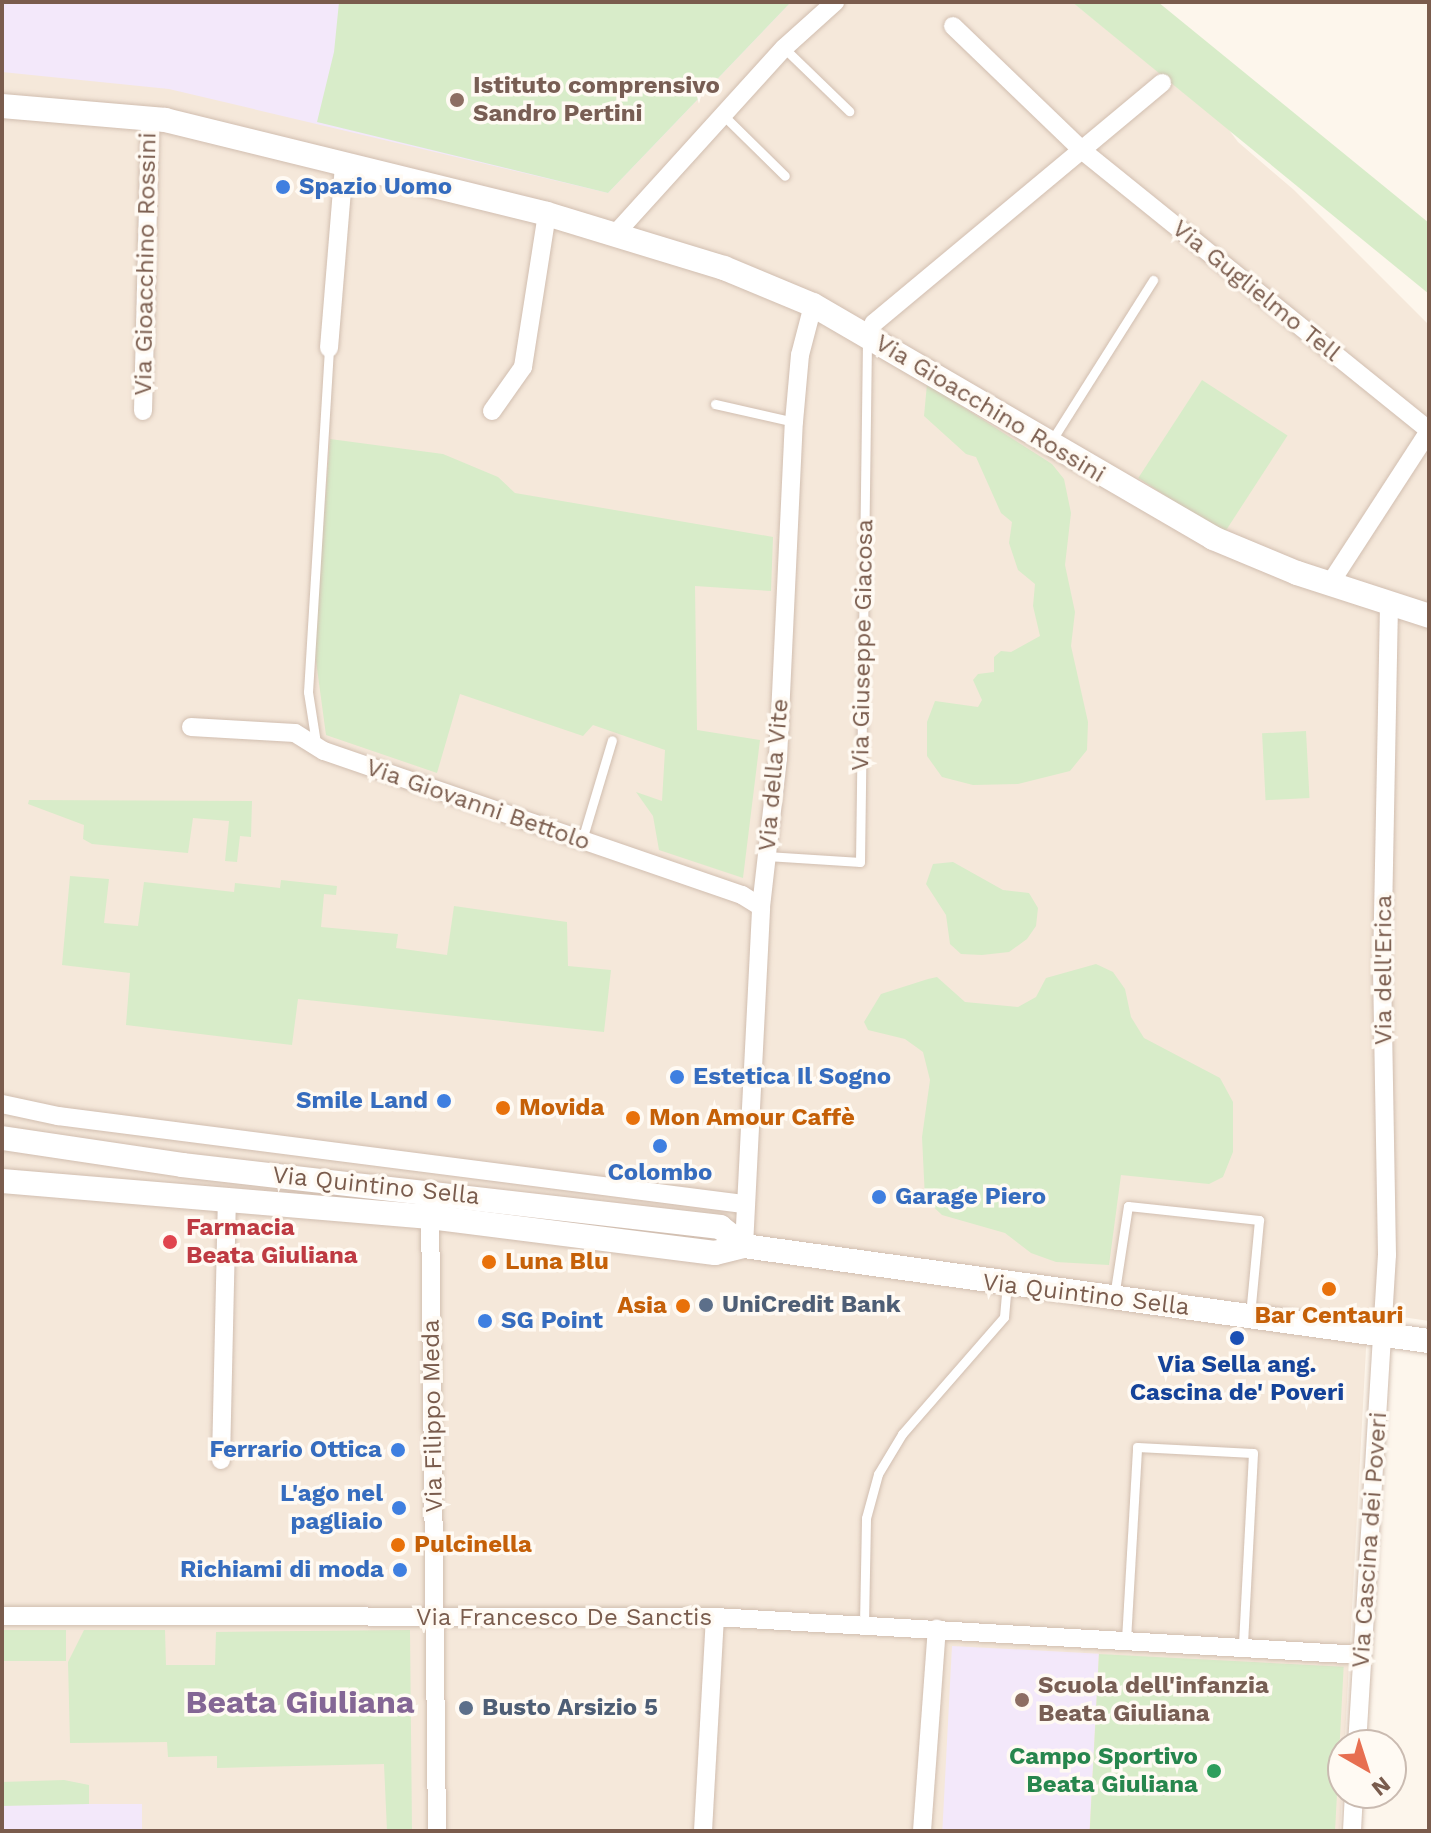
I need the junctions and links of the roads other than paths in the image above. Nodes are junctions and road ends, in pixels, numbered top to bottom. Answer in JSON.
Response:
{"nodes":[{"id":1,"x":835,"y":2,"type":"edge"},
{"id":2,"x":953,"y":26,"type":"dead end"},
{"id":3,"x":784,"y":48,"type":"junction"},
{"id":4,"x":1162,"y":83,"type":"dead end"},
{"id":5,"x":2,"y":106,"type":"edge"},
{"id":6,"x":849,"y":111,"type":"dead end"},
{"id":7,"x":722,"y":114,"type":"junction"},
{"id":8,"x":150,"y":117,"type":"junction"},
{"id":9,"x":1084,"y":152,"type":"junction"},
{"id":10,"x":344,"y":165,"type":"junction"},
{"id":11,"x":785,"y":176,"type":"dead end"},
{"id":12,"x":547,"y":214,"type":"junction"},
{"id":13,"x":617,"y":232,"type":"junction"},
{"id":14,"x":1153,"y":280,"type":"dead end"},
{"id":15,"x":813,"y":305,"type":"junction"},
{"id":16,"x":867,"y":336,"type":"junction"},
{"id":17,"x":329,"y":348,"type":"joint"},
{"id":18,"x":715,"y":404,"type":"dead end"},
{"id":19,"x":143,"y":411,"type":"dead end"},
{"id":20,"x":492,"y":411,"type":"dead end"},
{"id":21,"x":794,"y":422,"type":"junction"},
{"id":22,"x":1429,"y":431,"type":"edge"},
{"id":23,"x":1049,"y":445,"type":"junction"},
{"id":24,"x":1329,"y":585,"type":"junction"},
{"id":25,"x":1389,"y":604,"type":"junction"},
{"id":26,"x":1429,"y":616,"type":"edge"},
{"id":27,"x":191,"y":727,"type":"dead end"},
{"id":28,"x":612,"y":740,"type":"dead end"},
{"id":29,"x":316,"y":747,"type":"junction"},
{"id":30,"x":582,"y":841,"type":"junction"},
{"id":31,"x":767,"y":856,"type":"junction"},
{"id":32,"x":761,"y":907,"type":"junction"},
{"id":33,"x":2,"y":1104,"type":"edge"},
{"id":34,"x":2,"y":1138,"type":"edge"},
{"id":35,"x":2,"y":1181,"type":"edge"},
{"id":36,"x":584,"y":1181,"type":"junction"},
{"id":37,"x":431,"y":1193,"type":"junction"},
{"id":38,"x":227,"y":1203,"type":"junction"},
{"id":39,"x":743,"y":1204,"type":"junction"},
{"id":40,"x":580,"y":1208,"type":"junction"},
{"id":41,"x":430,"y":1217,"type":"junction"},
{"id":42,"x":744,"y":1246,"type":"junction"},
{"id":43,"x":1007,"y":1285,"type":"junction"},
{"id":44,"x":1114,"y":1299,"type":"junction"},
{"id":45,"x":1250,"y":1316,"type":"junction"},
{"id":46,"x":1383,"y":1335,"type":"junction"},
{"id":47,"x":1429,"y":1341,"type":"edge"},
{"id":48,"x":221,"y":1460,"type":"dead end"},
{"id":49,"x":2,"y":1616,"type":"edge"},
{"id":50,"x":715,"y":1617,"type":"junction"},
{"id":51,"x":437,"y":1620,"type":"junction"},
{"id":52,"x":864,"y":1624,"type":"junction"},
{"id":53,"x":937,"y":1629,"type":"junction"},
{"id":54,"x":1126,"y":1640,"type":"junction"},
{"id":55,"x":1243,"y":1646,"type":"junction"},
{"id":56,"x":1362,"y":1655,"type":"junction"},
{"id":57,"x":1358,"y":1729,"type":"edge"},
{"id":58,"x":1353,"y":1809,"type":"edge"},
{"id":59,"x":437,"y":1831,"type":"edge"},
{"id":60,"x":703,"y":1831,"type":"edge"},
{"id":61,"x":922,"y":1831,"type":"edge"},
{"id":62,"x":1352,"y":1831,"type":"edge"}],
"edges":[{"from":1,"to":3,"type":"street"},
{"from":2,"to":9,"type":"street","name":"Via Guglielmo Tell"},
{"from":3,"to":6,"type":"lane"},
{"from":3,"to":7,"type":"street"},
{"from":4,"to":9,"type":"street"},
{"from":5,"to":8,"type":"street","name":"Via Gioacchino Rossini"},
{"from":7,"to":11,"type":"lane"},
{"from":7,"to":13,"type":"street"},
{"from":8,"to":10,"type":"street","name":"Via Gioacchino Rossini"},
{"from":8,"to":19,"type":"street","name":"Via Gioacchino Rossini"},
{"from":9,"to":16,"type":"street"},
{"from":9,"to":22,"type":"street","name":"Via Guglielmo Tell"},
{"from":10,"to":12,"type":"street","name":"Via Gioacchino Rossini"},
{"from":10,"to":17,"type":"street"},
{"from":12,"to":13,"type":"street","name":"Via Gioacchino Rossini"},
{"from":12,"to":20,"type":"street"},
{"from":13,"to":15,"type":"street","name":"Via Gioacchino Rossini"},
{"from":14,"to":23,"type":"lane"},
{"from":15,"to":16,"type":"street","name":"Via Gioacchino Rossini"},
{"from":15,"to":21,"type":"street","name":"Via della Vite"},
{"from":16,"to":23,"type":"street","name":"Via Gioacchino Rossini"},
{"from":16,"to":31,"type":"lane","name":"Via Giuseppe Giacosa"},
{"from":17,"to":29,"type":"lane"},
{"from":18,"to":21,"type":"lane"},
{"from":21,"to":31,"type":"street","name":"Via della Vite"},
{"from":22,"to":24,"type":"street"},
{"from":23,"to":24,"type":"street","name":"Via Gioacchino Rossini"},
{"from":24,"to":25,"type":"street","name":"Via Gioacchino Rossini"},
{"from":25,"to":26,"type":"street","name":"Via Gioacchino Rossini"},
{"from":25,"to":46,"type":"street","name":"Via dell'Erica"},
{"from":27,"to":29,"type":"street","name":"Via Giovanni Bettolo"},
{"from":28,"to":30,"type":"lane"},
{"from":29,"to":30,"type":"street","name":"Via Giovanni Bettolo"},
{"from":30,"to":32,"type":"street","name":"Via Giovanni Bettolo"},
{"from":31,"to":32,"type":"street","name":"Via della Vite"},
{"from":32,"to":39,"type":"street","name":"Via della Vite"},
{"from":33,"to":36,"type":"street","name":"Via Quintino Sella"},
{"from":34,"to":37,"type":"street","name":"Via Quintino Sella"},
{"from":35,"to":38,"type":"street","name":"Via Quintino Sella"},
{"from":36,"to":39,"type":"street","name":"Via Quintino Sella"},
{"from":36,"to":40,"type":"street"},
{"from":37,"to":40,"type":"street","name":"Via Quintino Sella"},
{"from":37,"to":41,"type":"street","name":"Via Filippo Meda"},
{"from":38,"to":41,"type":"street","name":"Via Quintino Sella"},
{"from":38,"to":48,"type":"street"},
{"from":39,"to":42,"type":"street","name":"Via della Vite"},
{"from":40,"to":42,"type":"street","name":"Via Quintino Sella"},
{"from":41,"to":42,"type":"street","name":"Via Quintino Sella"},
{"from":41,"to":51,"type":"street","name":"Via Filippo Meda"},
{"from":42,"to":43,"type":"street","name":"Via Quintino Sella"},
{"from":43,"to":44,"type":"street","name":"Via Quintino Sella"},
{"from":43,"to":52,"type":"lane"},
{"from":44,"to":45,"type":"street","name":"Via Quintino Sella"},
{"from":44,"to":45,"type":"lane"},
{"from":45,"to":46,"type":"street","name":"Via Quintino Sella"},
{"from":46,"to":47,"type":"street","name":"Via Quintino Sella"},
{"from":46,"to":56,"type":"street","name":"Via Cascina dei Poveri"},
{"from":49,"to":51,"type":"street","name":"Via Francesco De Sanctis"},
{"from":50,"to":51,"type":"street","name":"Via Francesco De Sanctis"},
{"from":50,"to":52,"type":"street","name":"Via Francesco De Sanctis"},
{"from":50,"to":60,"type":"street"},
{"from":51,"to":59,"type":"street","name":"Via Filippo Meda"},
{"from":52,"to":53,"type":"street","name":"Via Francesco De Sanctis"},
{"from":53,"to":54,"type":"street","name":"Via Francesco De Sanctis"},
{"from":53,"to":61,"type":"street"},
{"from":54,"to":55,"type":"street","name":"Via Francesco De Sanctis"},
{"from":54,"to":55,"type":"lane"},
{"from":55,"to":56,"type":"street","name":"Via Francesco De Sanctis"},
{"from":56,"to":57,"type":"street","name":"Via Cascina dei Poveri"},
{"from":58,"to":62,"type":"street"}]}
